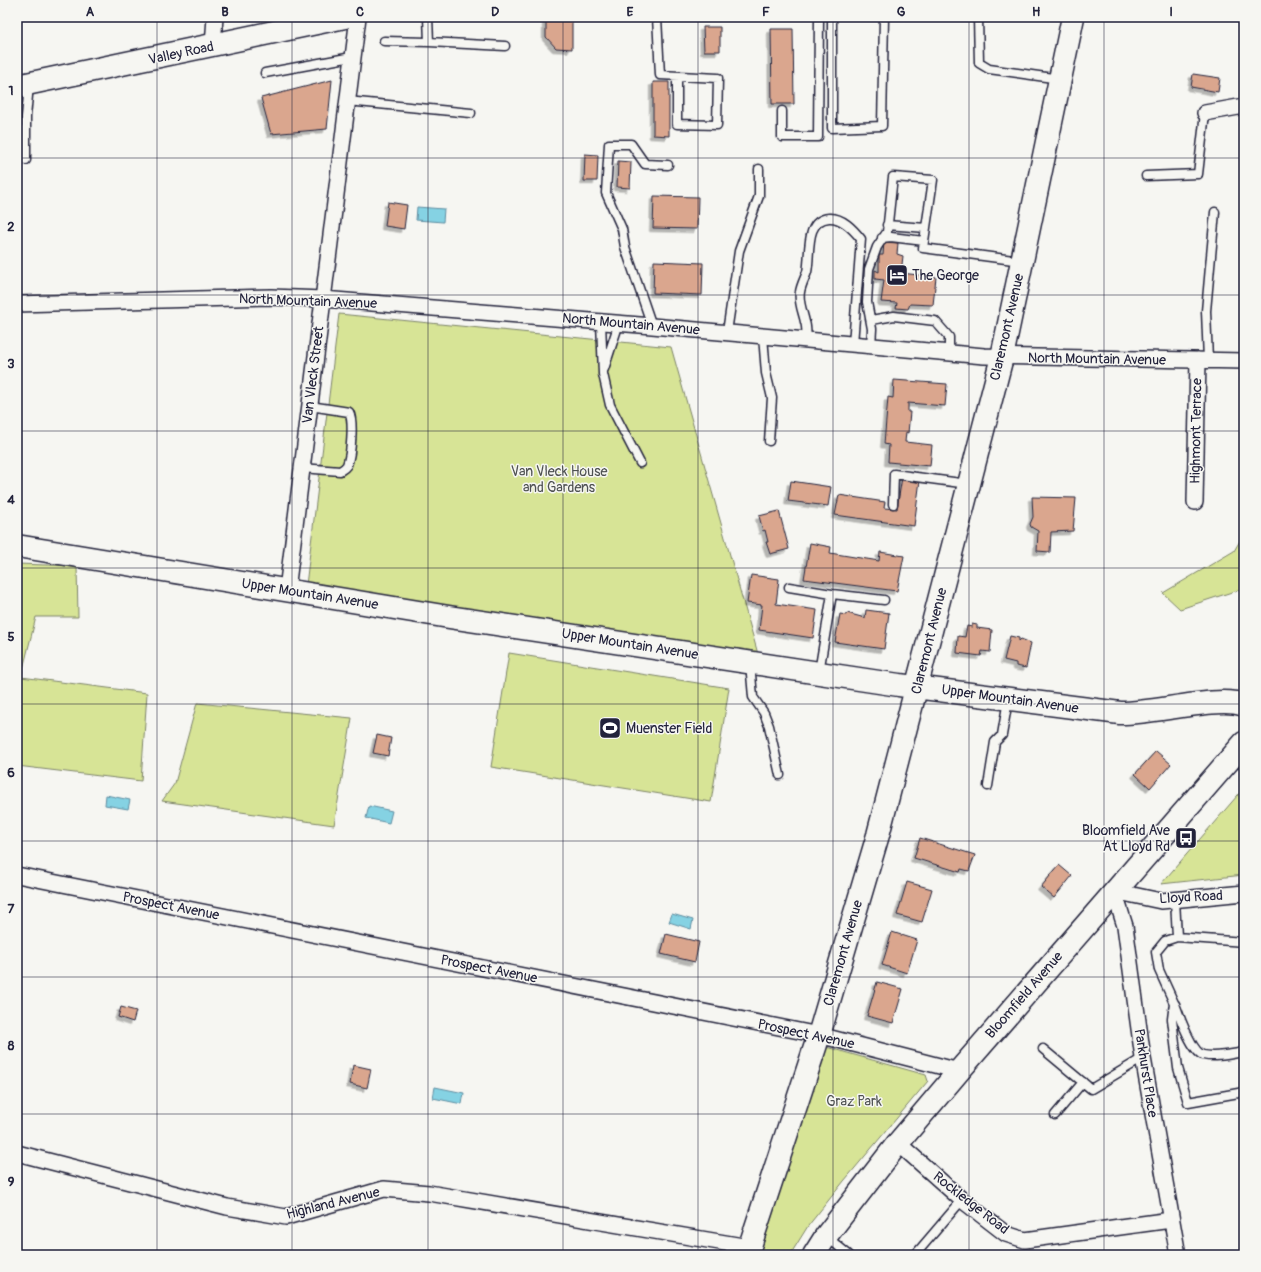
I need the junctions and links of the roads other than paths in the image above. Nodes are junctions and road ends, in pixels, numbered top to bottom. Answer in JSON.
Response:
{"nodes":[{"id":1,"x":215,"y":17,"type":"edge"},
{"id":2,"x":345,"y":17,"type":"edge"},
{"id":3,"x":358,"y":17,"type":"edge"},
{"id":4,"x":428,"y":17,"type":"edge"},
{"id":5,"x":657,"y":17,"type":"edge"},
{"id":6,"x":818,"y":17,"type":"edge"},
{"id":7,"x":832,"y":17,"type":"edge"},
{"id":8,"x":884,"y":17,"type":"edge"},
{"id":9,"x":978,"y":17,"type":"edge"},
{"id":10,"x":1073,"y":17,"type":"edge"},
{"id":11,"x":384,"y":41,"type":"dead end"},
{"id":12,"x":429,"y":42,"type":"junction"},
{"id":13,"x":213,"y":46,"type":"junction"},
{"id":14,"x":505,"y":46,"type":"dead end"},
{"id":15,"x":352,"y":57,"type":"junction"},
{"id":16,"x":265,"y":73,"type":"dead end"},
{"id":17,"x":676,"y":76,"type":"junction"},
{"id":18,"x":1061,"y":79,"type":"junction"},
{"id":19,"x":23,"y":85,"type":"edge"},
{"id":20,"x":347,"y":101,"type":"junction"},
{"id":21,"x":1244,"y":106,"type":"edge"},
{"id":22,"x":782,"y":111,"type":"dead end"},
{"id":23,"x":471,"y":113,"type":"dead end"},
{"id":24,"x":1205,"y":113,"type":"joint"},
{"id":25,"x":26,"y":160,"type":"dead end"},
{"id":26,"x":668,"y":165,"type":"dead end"},
{"id":27,"x":759,"y":168,"type":"dead end"},
{"id":28,"x":1146,"y":176,"type":"dead end"},
{"id":29,"x":1215,"y":212,"type":"dead end"},
{"id":30,"x":887,"y":225,"type":"junction"},
{"id":31,"x":926,"y":228,"type":"junction"},
{"id":32,"x":882,"y":238,"type":"junction"},
{"id":33,"x":924,"y":241,"type":"junction"},
{"id":34,"x":1022,"y":261,"type":"junction"},
{"id":35,"x":323,"y":299,"type":"junction"},
{"id":36,"x":17,"y":304,"type":"edge"},
{"id":37,"x":871,"y":320,"type":"junction"},
{"id":38,"x":600,"y":322,"type":"junction"},
{"id":39,"x":619,"y":323,"type":"junction"},
{"id":40,"x":652,"y":326,"type":"junction"},
{"id":41,"x":727,"y":332,"type":"junction"},
{"id":42,"x":763,"y":336,"type":"junction"},
{"id":43,"x":807,"y":340,"type":"junction"},
{"id":44,"x":853,"y":344,"type":"junction"},
{"id":45,"x":871,"y":346,"type":"junction"},
{"id":46,"x":949,"y":354,"type":"junction"},
{"id":47,"x":1002,"y":357,"type":"junction"},
{"id":48,"x":1203,"y":360,"type":"junction"},
{"id":49,"x":1244,"y":361,"type":"edge"},
{"id":50,"x":603,"y":374,"type":"junction"},
{"id":51,"x":310,"y":406,"type":"junction"},
{"id":52,"x":769,"y":441,"type":"dead end"},
{"id":53,"x":640,"y":463,"type":"dead end"},
{"id":54,"x":302,"y":468,"type":"junction"},
{"id":55,"x":968,"y":484,"type":"junction"},
{"id":56,"x":1194,"y":502,"type":"dead end"},
{"id":57,"x":892,"y":504,"type":"dead end"},
{"id":58,"x":17,"y":546,"type":"edge"},
{"id":59,"x":789,"y":587,"type":"dead end"},
{"id":60,"x":287,"y":590,"type":"junction"},
{"id":61,"x":832,"y":594,"type":"junction"},
{"id":62,"x":884,"y":600,"type":"dead end"},
{"id":63,"x":750,"y":663,"type":"junction"},
{"id":64,"x":819,"y":672,"type":"junction"},
{"id":65,"x":917,"y":687,"type":"junction"},
{"id":66,"x":1008,"y":699,"type":"junction"},
{"id":67,"x":1244,"y":705,"type":"edge"},
{"id":68,"x":1244,"y":743,"type":"edge"},
{"id":69,"x":780,"y":775,"type":"dead end"},
{"id":70,"x":988,"y":786,"type":"dead end"},
{"id":71,"x":17,"y":875,"type":"edge"},
{"id":72,"x":1114,"y":891,"type":"junction"},
{"id":73,"x":1244,"y":894,"type":"edge"},
{"id":74,"x":1175,"y":900,"type":"junction"},
{"id":75,"x":1177,"y":937,"type":"junction"},
{"id":76,"x":1244,"y":942,"type":"edge"},
{"id":77,"x":1174,"y":1004,"type":"junction"},
{"id":78,"x":819,"y":1035,"type":"junction"},
{"id":79,"x":1043,"y":1048,"type":"dead end"},
{"id":80,"x":1244,"y":1052,"type":"edge"},
{"id":81,"x":1143,"y":1058,"type":"junction"},
{"id":82,"x":959,"y":1071,"type":"junction"},
{"id":83,"x":1083,"y":1082,"type":"junction"},
{"id":84,"x":1244,"y":1092,"type":"edge"},
{"id":85,"x":1055,"y":1115,"type":"dead end"},
{"id":86,"x":898,"y":1143,"type":"junction"},
{"id":87,"x":17,"y":1153,"type":"edge"},
{"id":88,"x":962,"y":1200,"type":"junction"},
{"id":89,"x":1171,"y":1220,"type":"junction"},
{"id":90,"x":826,"y":1236,"type":"junction"},
{"id":91,"x":748,"y":1251,"type":"edge"},
{"id":92,"x":814,"y":1255,"type":"edge"},
{"id":93,"x":849,"y":1255,"type":"edge"},
{"id":94,"x":916,"y":1255,"type":"edge"},
{"id":95,"x":1178,"y":1255,"type":"edge"}],
"edges":[{"from":1,"to":13,"type":"street"},
{"from":2,"to":13,"type":"street","name":"Valley Road"},
{"from":3,"to":15,"type":"street","name":"Van Vleck Street"},
{"from":4,"to":12,"type":"lane"},
{"from":5,"to":17,"type":"lane"},
{"from":6,"to":22,"type":"lane"},
{"from":7,"to":8,"type":"lane"},
{"from":9,"to":18,"type":"lane"},
{"from":10,"to":18,"type":"street","name":"Claremont Avenue"},
{"from":11,"to":12,"type":"lane"},
{"from":12,"to":14,"type":"lane"},
{"from":13,"to":19,"type":"street","name":"Valley Road"},
{"from":15,"to":16,"type":"lane"},
{"from":15,"to":20,"type":"street","name":"Van Vleck Street"},
{"from":17,"to":17,"type":"lane"},
{"from":18,"to":34,"type":"street","name":"Claremont Avenue"},
{"from":19,"to":25,"type":"lane"},
{"from":20,"to":23,"type":"lane"},
{"from":20,"to":35,"type":"street","name":"Van Vleck Street"},
{"from":21,"to":24,"type":"street"},
{"from":24,"to":28,"type":"lane"},
{"from":26,"to":40,"type":"lane"},
{"from":27,"to":41,"type":"lane"},
{"from":29,"to":48,"type":"lane"},
{"from":30,"to":31,"type":"lane"},
{"from":30,"to":31,"type":"lane"},
{"from":30,"to":32,"type":"lane"},
{"from":31,"to":33,"type":"lane"},
{"from":32,"to":33,"type":"lane"},
{"from":32,"to":37,"type":"lane"},
{"from":33,"to":34,"type":"lane"},
{"from":34,"to":47,"type":"street","name":"Claremont Avenue"},
{"from":35,"to":36,"type":"street","name":"North Mountain Avenue"},
{"from":35,"to":38,"type":"street","name":"North Mountain Avenue"},
{"from":35,"to":51,"type":"street","name":"Van Vleck Street"},
{"from":37,"to":45,"type":"lane"},
{"from":37,"to":46,"type":"lane"},
{"from":38,"to":39,"type":"street","name":"North Mountain Avenue"},
{"from":38,"to":50,"type":"lane"},
{"from":39,"to":40,"type":"street","name":"North Mountain Avenue"},
{"from":39,"to":50,"type":"lane"},
{"from":40,"to":41,"type":"street","name":"North Mountain Avenue"},
{"from":41,"to":42,"type":"street","name":"North Mountain Avenue"},
{"from":42,"to":43,"type":"street","name":"North Mountain Avenue"},
{"from":42,"to":52,"type":"lane"},
{"from":43,"to":44,"type":"street","name":"North Mountain Avenue"},
{"from":43,"to":44,"type":"lane"},
{"from":44,"to":45,"type":"street","name":"North Mountain Avenue"},
{"from":45,"to":46,"type":"street","name":"North Mountain Avenue"},
{"from":46,"to":47,"type":"street","name":"North Mountain Avenue"},
{"from":47,"to":48,"type":"street","name":"North Mountain Avenue"},
{"from":47,"to":55,"type":"street","name":"Claremont Avenue"},
{"from":48,"to":49,"type":"street","name":"North Mountain Avenue"},
{"from":48,"to":56,"type":"street","name":"Highmont Terrace"},
{"from":50,"to":53,"type":"lane"},
{"from":51,"to":54,"type":"street","name":"Van Vleck Street"},
{"from":51,"to":54,"type":"lane"},
{"from":54,"to":60,"type":"street","name":"Van Vleck Street"},
{"from":55,"to":57,"type":"lane"},
{"from":55,"to":65,"type":"street","name":"Claremont Avenue"},
{"from":58,"to":60,"type":"street","name":"Upper Mountain Avenue"},
{"from":59,"to":61,"type":"lane"},
{"from":60,"to":63,"type":"street","name":"Upper Mountain Avenue"},
{"from":61,"to":62,"type":"lane"},
{"from":61,"to":64,"type":"lane"},
{"from":63,"to":64,"type":"street","name":"Upper Mountain Avenue"},
{"from":63,"to":69,"type":"lane"},
{"from":64,"to":65,"type":"street","name":"Upper Mountain Avenue"},
{"from":65,"to":66,"type":"street","name":"Upper Mountain Avenue"},
{"from":65,"to":78,"type":"street","name":"Claremont Avenue"},
{"from":66,"to":67,"type":"street","name":"Upper Mountain Avenue"},
{"from":66,"to":70,"type":"lane"},
{"from":68,"to":72,"type":"street","name":"Bloomfield Avenue"},
{"from":71,"to":78,"type":"street","name":"Prospect Avenue"},
{"from":72,"to":74,"type":"street","name":"Lloyd Road"},
{"from":72,"to":81,"type":"street","name":"Parkhurst Place"},
{"from":72,"to":82,"type":"street","name":"Bloomfield Avenue"},
{"from":73,"to":74,"type":"street","name":"Lloyd Road"},
{"from":74,"to":75,"type":"lane"},
{"from":75,"to":76,"type":"lane"},
{"from":75,"to":77,"type":"lane"},
{"from":77,"to":80,"type":"lane"},
{"from":77,"to":84,"type":"lane"},
{"from":78,"to":82,"type":"street","name":"Prospect Avenue"},
{"from":78,"to":91,"type":"street","name":"Claremont Avenue"},
{"from":79,"to":83,"type":"lane"},
{"from":81,"to":83,"type":"lane"},
{"from":81,"to":89,"type":"street","name":"Parkhurst Place"},
{"from":82,"to":86,"type":"street","name":"Bloomfield Avenue"},
{"from":83,"to":85,"type":"lane"},
{"from":86,"to":88,"type":"street","name":"Rockledge Road"},
{"from":86,"to":90,"type":"street","name":"Bloomfield Avenue"},
{"from":87,"to":91,"type":"street","name":"Highland Avenue"},
{"from":88,"to":89,"type":"street","name":"Rockledge Road"},
{"from":88,"to":94,"type":"lane"},
{"from":89,"to":95,"type":"street","name":"Parkhurst Place"},
{"from":90,"to":92,"type":"street","name":"Bloomfield Avenue"},
{"from":90,"to":93,"type":"lane"}]}
